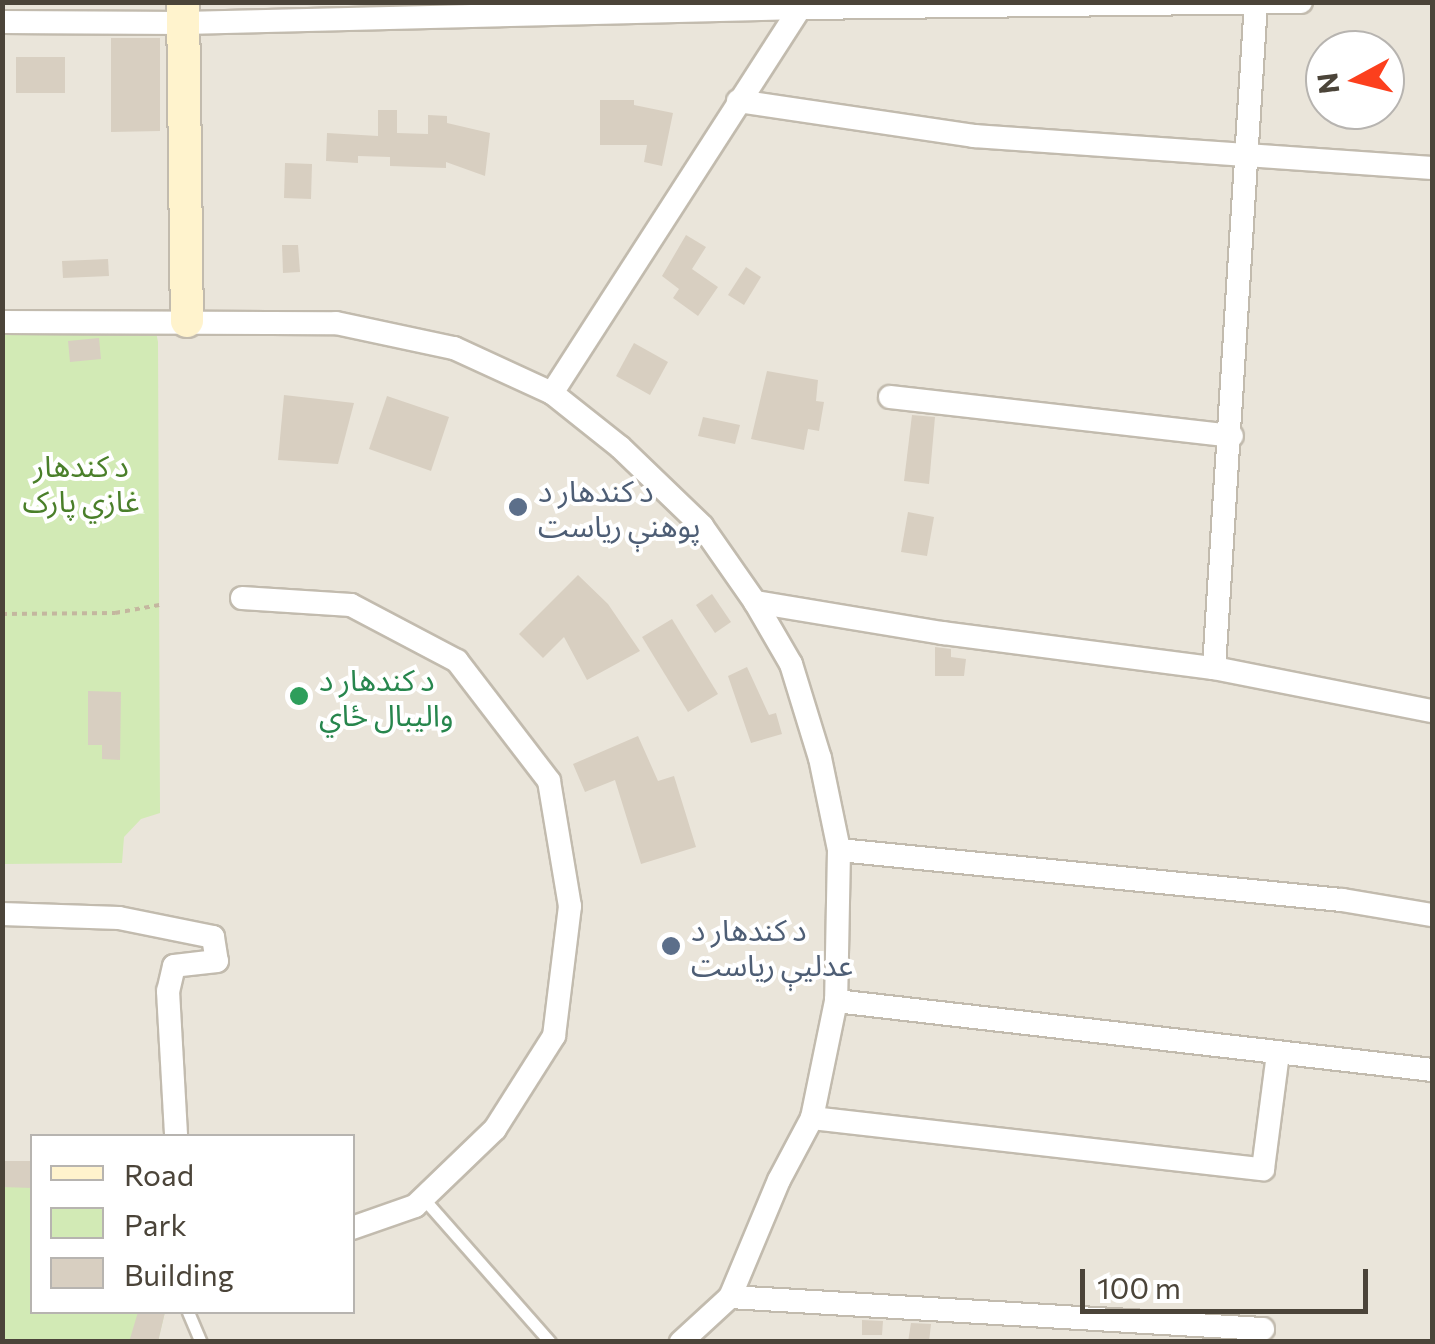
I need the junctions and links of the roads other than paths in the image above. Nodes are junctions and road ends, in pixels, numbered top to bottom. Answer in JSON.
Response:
{"nodes":[{"id":1,"x":1301,"y":2,"type":"edge"},
{"id":2,"x":1256,"y":3,"type":"edge"},
{"id":3,"x":804,"y":5,"type":"edge"},
{"id":4,"x":184,"y":13,"type":"edge"},
{"id":5,"x":2,"y":22,"type":"edge"},
{"id":6,"x":738,"y":101,"type":"junction"},
{"id":7,"x":1246,"y":158,"type":"junction"},
{"id":8,"x":1432,"y":168,"type":"edge"},
{"id":9,"x":187,"y":321,"type":"junction"},
{"id":10,"x":2,"y":322,"type":"edge"},
{"id":11,"x":552,"y":393,"type":"junction"},
{"id":12,"x":890,"y":397,"type":"dead end"},
{"id":13,"x":1232,"y":436,"type":"junction"},
{"id":14,"x":242,"y":598,"type":"dead end"},
{"id":15,"x":755,"y":602,"type":"junction"},
{"id":16,"x":1214,"y":668,"type":"junction"},
{"id":17,"x":1432,"y":711,"type":"edge"},
{"id":18,"x":839,"y":850,"type":"junction"},
{"id":19,"x":2,"y":914,"type":"edge"},
{"id":20,"x":1432,"y":915,"type":"edge"},
{"id":21,"x":836,"y":1002,"type":"junction"},
{"id":22,"x":1278,"y":1053,"type":"junction"},
{"id":23,"x":1432,"y":1070,"type":"edge"},
{"id":24,"x":812,"y":1118,"type":"junction"},
{"id":25,"x":176,"y":1134,"type":"edge"},
{"id":26,"x":424,"y":1198,"type":"junction"},
{"id":27,"x":355,"y":1227,"type":"edge"},
{"id":28,"x":730,"y":1297,"type":"junction"},
{"id":29,"x":189,"y":1314,"type":"edge"},
{"id":30,"x":1263,"y":1328,"type":"dead end"},
{"id":31,"x":201,"y":1342,"type":"edge"},
{"id":32,"x":550,"y":1342,"type":"edge"},
{"id":33,"x":681,"y":1342,"type":"edge"}],
"edges":[{"from":1,"to":2,"type":"street"},
{"from":2,"to":3,"type":"street"},
{"from":2,"to":7,"type":"street"},
{"from":3,"to":4,"type":"street"},
{"from":3,"to":6,"type":"street"},
{"from":4,"to":5,"type":"street"},
{"from":4,"to":9,"type":"street"},
{"from":6,"to":7,"type":"street"},
{"from":6,"to":11,"type":"street"},
{"from":7,"to":8,"type":"street"},
{"from":7,"to":13,"type":"street"},
{"from":9,"to":10,"type":"street"},
{"from":9,"to":11,"type":"street"},
{"from":11,"to":15,"type":"street"},
{"from":12,"to":13,"type":"street"},
{"from":13,"to":16,"type":"street"},
{"from":14,"to":26,"type":"street"},
{"from":15,"to":16,"type":"street"},
{"from":15,"to":18,"type":"street"},
{"from":16,"to":17,"type":"street"},
{"from":18,"to":20,"type":"street"},
{"from":18,"to":21,"type":"street"},
{"from":19,"to":25,"type":"street"},
{"from":21,"to":22,"type":"street"},
{"from":21,"to":24,"type":"street"},
{"from":22,"to":23,"type":"street"},
{"from":22,"to":24,"type":"street"},
{"from":24,"to":28,"type":"street"},
{"from":26,"to":27,"type":"street"},
{"from":26,"to":32,"type":"lane"},
{"from":28,"to":30,"type":"street"},
{"from":28,"to":33,"type":"street"},
{"from":29,"to":31,"type":"lane"}]}
